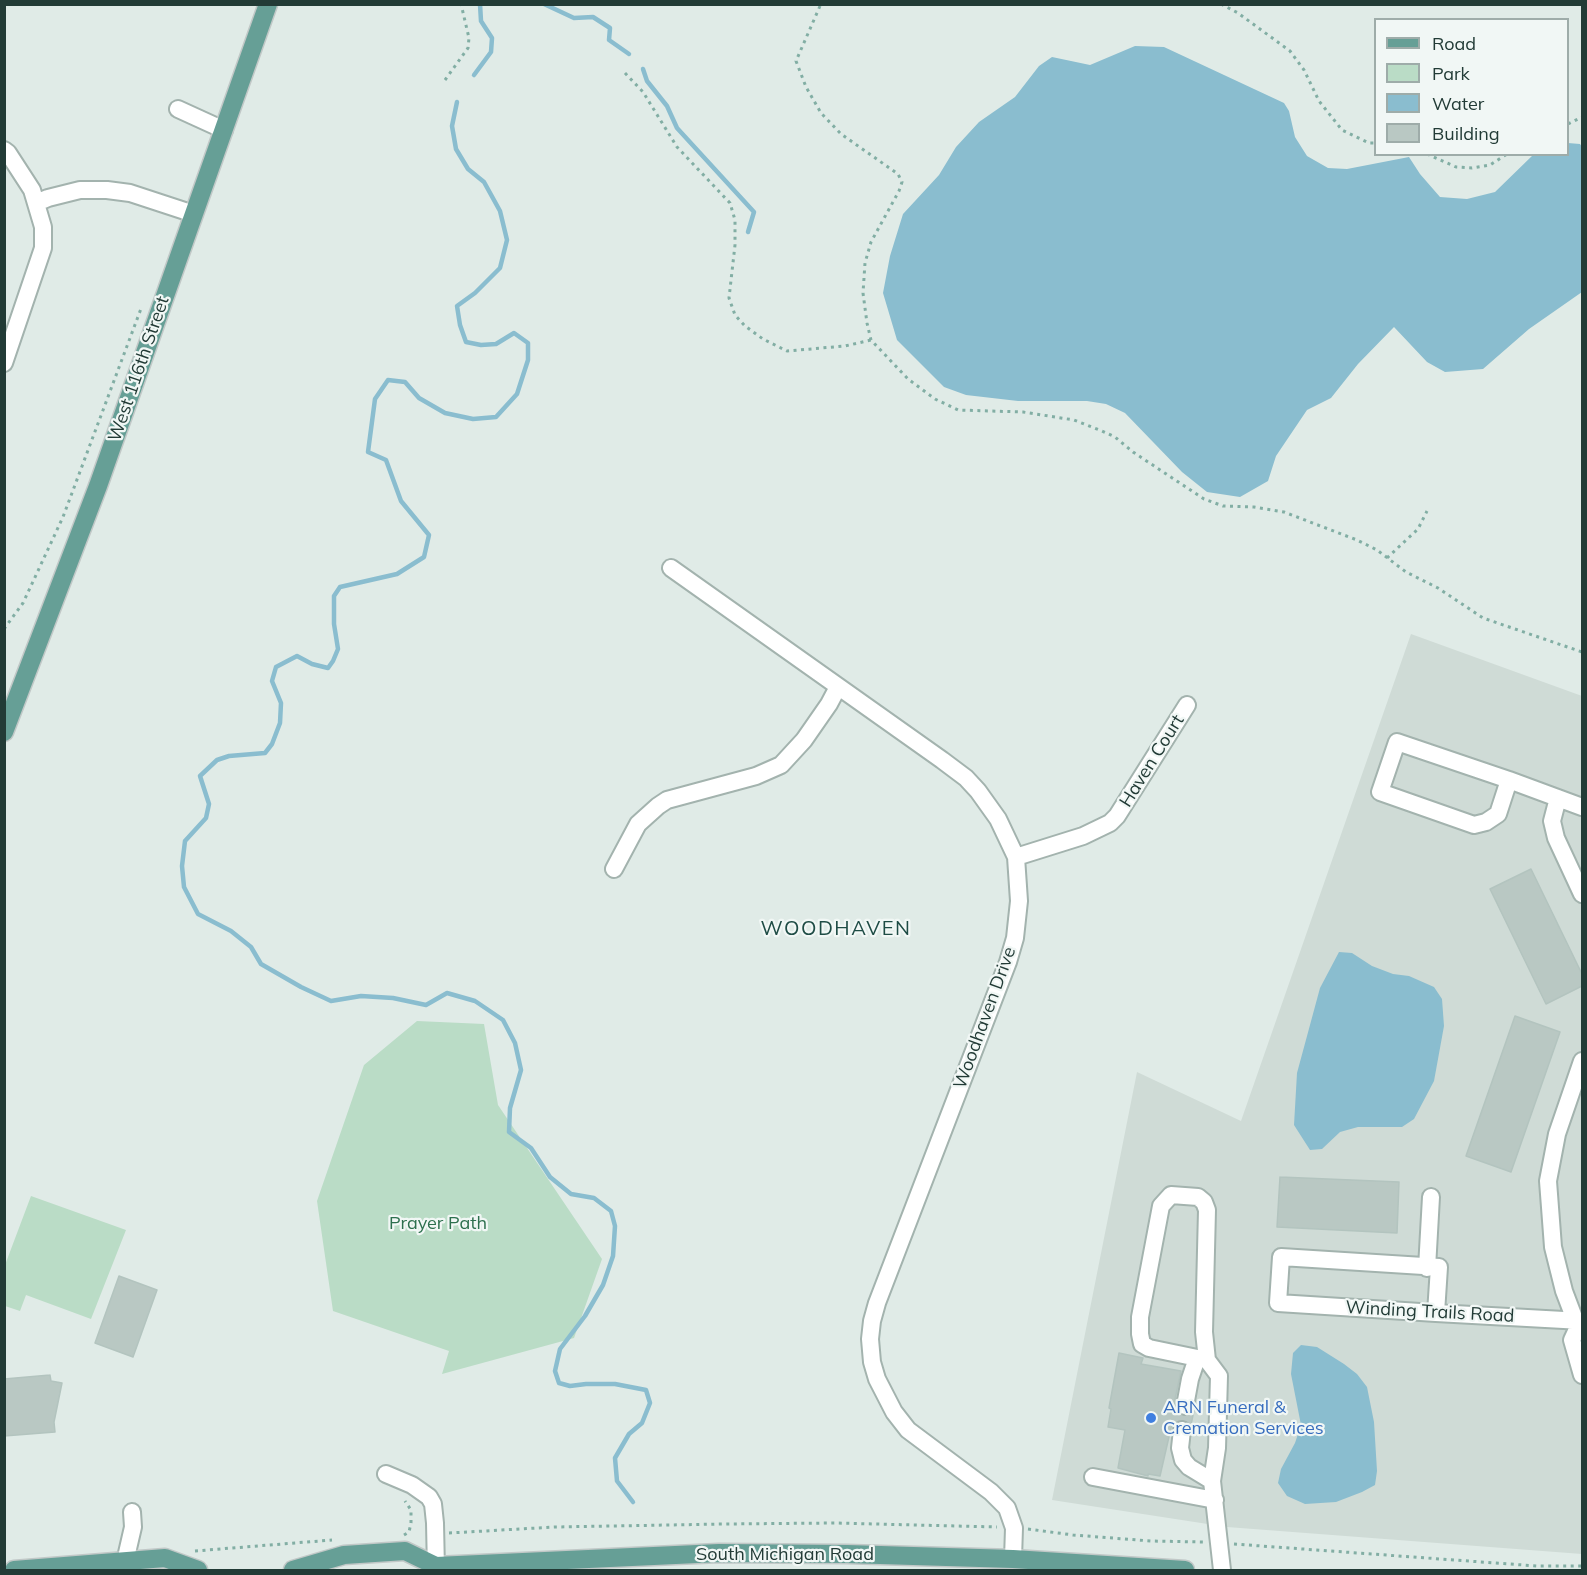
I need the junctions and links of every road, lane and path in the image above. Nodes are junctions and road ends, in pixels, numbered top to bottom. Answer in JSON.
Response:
{"nodes":[{"id":1,"x":268,"y":4,"type":"edge"},
{"id":2,"x":460,"y":4,"type":"edge"},
{"id":3,"x":1221,"y":4,"type":"edge"},
{"id":4,"x":820,"y":6,"type":"dead end"},
{"id":5,"x":625,"y":73,"type":"dead end"},
{"id":6,"x":445,"y":80,"type":"dead end"},
{"id":7,"x":178,"y":109,"type":"dead end"},
{"id":8,"x":224,"y":130,"type":"junction"},
{"id":9,"x":1374,"y":143,"type":"edge"},
{"id":10,"x":4,"y":150,"type":"edge"},
{"id":11,"x":1431,"y":156,"type":"edge"},
{"id":12,"x":1504,"y":156,"type":"edge"},
{"id":13,"x":36,"y":203,"type":"junction"},
{"id":14,"x":194,"y":214,"type":"junction"},
{"id":15,"x":143,"y":304,"type":"dead end"},
{"id":16,"x":871,"y":340,"type":"junction"},
{"id":17,"x":4,"y":363,"type":"edge"},
{"id":18,"x":1426,"y":511,"type":"dead end"},
{"id":19,"x":1387,"y":558,"type":"junction"},
{"id":20,"x":671,"y":568,"type":"dead end"},
{"id":21,"x":4,"y":629,"type":"edge"},
{"id":22,"x":1582,"y":652,"type":"edge"},
{"id":23,"x":838,"y":687,"type":"junction"},
{"id":24,"x":1187,"y":705,"type":"dead end"},
{"id":25,"x":5,"y":730,"type":"edge"},
{"id":26,"x":1509,"y":780,"type":"junction"},
{"id":27,"x":1558,"y":798,"type":"junction"},
{"id":28,"x":1582,"y":807,"type":"edge"},
{"id":29,"x":1016,"y":857,"type":"junction"},
{"id":30,"x":615,"y":869,"type":"dead end"},
{"id":31,"x":1582,"y":894,"type":"edge"},
{"id":32,"x":1582,"y":1061,"type":"edge"},
{"id":33,"x":1431,"y":1197,"type":"dead end"},
{"id":34,"x":1426,"y":1268,"type":"junction"},
{"id":35,"x":1436,"y":1313,"type":"junction"},
{"id":36,"x":1579,"y":1325,"type":"edge"},
{"id":37,"x":1202,"y":1359,"type":"junction"},
{"id":38,"x":1582,"y":1375,"type":"edge"},
{"id":39,"x":1185,"y":1406,"type":"tunnel mouth"},
{"id":40,"x":1182,"y":1430,"type":"tunnel mouth"},
{"id":41,"x":386,"y":1474,"type":"dead end"},
{"id":42,"x":1093,"y":1477,"type":"dead end"},
{"id":43,"x":1212,"y":1481,"type":"junction"},
{"id":44,"x":402,"y":1497,"type":"dead end"},
{"id":45,"x":1215,"y":1500,"type":"junction"},
{"id":46,"x":132,"y":1512,"type":"dead end"},
{"id":47,"x":396,"y":1536,"type":"dead end"},
{"id":48,"x":332,"y":1540,"type":"dead end"},
{"id":49,"x":186,"y":1550,"type":"dead end"},
{"id":50,"x":1013,"y":1559,"type":"junction"},
{"id":51,"x":127,"y":1566,"type":"edge"},
{"id":52,"x":1072,"y":1567,"type":"edge"},
{"id":53,"x":434,"y":1569,"type":"edge"},
{"id":54,"x":14,"y":1570,"type":"edge"},
{"id":55,"x":198,"y":1570,"type":"edge"},
{"id":56,"x":293,"y":1570,"type":"edge"},
{"id":57,"x":1185,"y":1570,"type":"edge"},
{"id":58,"x":1222,"y":1570,"type":"edge"}],
"edges":[{"from":1,"to":8,"type":"main road","name":"West 116th Street"},
{"from":2,"to":6,"type":"path"},
{"from":3,"to":9,"type":"path"},
{"from":4,"to":16,"type":"path"},
{"from":5,"to":16,"type":"path"},
{"from":7,"to":8,"type":"street"},
{"from":8,"to":14,"type":"main road","name":"West 116th Street"},
{"from":10,"to":13,"type":"street"},
{"from":11,"to":12,"type":"path"},
{"from":13,"to":14,"type":"street"},
{"from":13,"to":17,"type":"street"},
{"from":14,"to":25,"type":"main road","name":"West 116th Street"},
{"from":15,"to":21,"type":"path"},
{"from":16,"to":19,"type":"path"},
{"from":18,"to":19,"type":"path"},
{"from":19,"to":22,"type":"path"},
{"from":20,"to":23,"type":"street","name":"Woodhaven Drive"},
{"from":23,"to":29,"type":"street","name":"Woodhaven Drive"},
{"from":23,"to":30,"type":"street"},
{"from":24,"to":29,"type":"street","name":"Haven Court"},
{"from":26,"to":26,"type":"street"},
{"from":26,"to":27,"type":"street"},
{"from":27,"to":28,"type":"street"},
{"from":27,"to":31,"type":"street"},
{"from":29,"to":50,"type":"street","name":"Woodhaven Drive"},
{"from":32,"to":36,"type":"street"},
{"from":33,"to":34,"type":"street"},
{"from":34,"to":35,"type":"street"},
{"from":34,"to":35,"type":"street","name":"Winding Trails Road"},
{"from":35,"to":36,"type":"street","name":"Winding Trails Road"},
{"from":36,"to":38,"type":"street"},
{"from":37,"to":37,"type":"street"},
{"from":37,"to":39,"type":"street"},
{"from":37,"to":43,"type":"street"},
{"from":40,"to":43,"type":"street"},
{"from":41,"to":53,"type":"street"},
{"from":42,"to":45,"type":"street"},
{"from":43,"to":45,"type":"street"},
{"from":44,"to":47,"type":"path"},
{"from":45,"to":58,"type":"street"},
{"from":46,"to":51,"type":"street"},
{"from":48,"to":49,"type":"path"},
{"from":50,"to":52,"type":"main road","name":"South Michigan Road"},
{"from":50,"to":53,"type":"main road","name":"South Michigan Road"},
{"from":51,"to":54,"type":"main road"},
{"from":51,"to":55,"type":"main road"},
{"from":52,"to":57,"type":"main road","name":"South Michigan Road"},
{"from":53,"to":56,"type":"main road","name":"South Michigan Road"}]}
